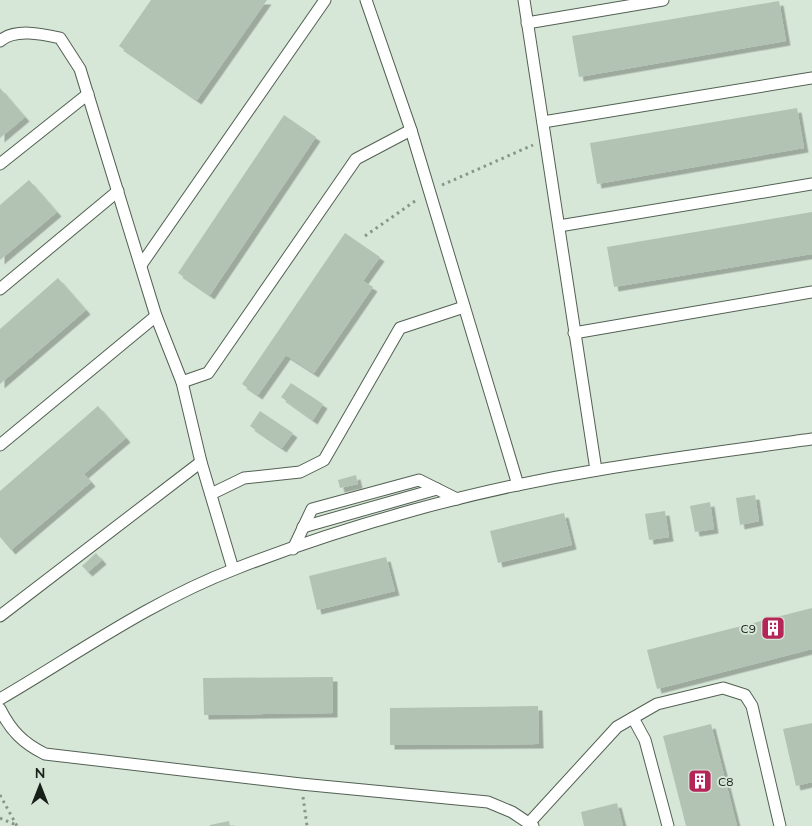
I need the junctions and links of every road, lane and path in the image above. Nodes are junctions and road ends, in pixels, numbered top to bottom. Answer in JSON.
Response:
{"nodes":[{"id":1,"x":325,"y":0,"type":"edge"},
{"id":2,"x":366,"y":0,"type":"edge"},
{"id":3,"x":524,"y":0,"type":"edge"},
{"id":4,"x":663,"y":0,"type":"edge"},
{"id":5,"x":527,"y":23,"type":"junction"},
{"id":6,"x":0,"y":41,"type":"edge"},
{"id":7,"x":812,"y":78,"type":"edge"},
{"id":8,"x":88,"y":94,"type":"junction"},
{"id":9,"x":543,"y":122,"type":"junction"},
{"id":10,"x":411,"y":130,"type":"junction"},
{"id":11,"x":546,"y":142,"type":"junction"},
{"id":12,"x":0,"y":164,"type":"edge"},
{"id":13,"x":812,"y":184,"type":"edge"},
{"id":14,"x":118,"y":191,"type":"junction"},
{"id":15,"x":429,"y":191,"type":"junction"},
{"id":16,"x":559,"y":226,"type":"junction"},
{"id":17,"x":365,"y":236,"type":"dead end"},
{"id":18,"x":140,"y":265,"type":"junction"},
{"id":19,"x":0,"y":289,"type":"edge"},
{"id":20,"x":812,"y":292,"type":"edge"},
{"id":21,"x":464,"y":306,"type":"junction"},
{"id":22,"x":156,"y":316,"type":"junction"},
{"id":23,"x":574,"y":333,"type":"junction"},
{"id":24,"x":182,"y":382,"type":"junction"},
{"id":25,"x":812,"y":439,"type":"edge"},
{"id":26,"x":0,"y":445,"type":"edge"},
{"id":27,"x":201,"y":462,"type":"junction"},
{"id":28,"x":596,"y":470,"type":"junction"},
{"id":29,"x":518,"y":485,"type":"junction"},
{"id":30,"x":211,"y":494,"type":"junction"},
{"id":31,"x":457,"y":499,"type":"junction"},
{"id":32,"x":293,"y":549,"type":"junction"},
{"id":33,"x":233,"y":569,"type":"junction"},
{"id":34,"x":0,"y":616,"type":"edge"},
{"id":35,"x":0,"y":698,"type":"edge"},
{"id":36,"x":0,"y":709,"type":"edge"},
{"id":37,"x":633,"y":718,"type":"junction"},
{"id":38,"x":301,"y":784,"type":"junction"},
{"id":39,"x":0,"y":794,"type":"edge"},
{"id":40,"x":0,"y":818,"type":"edge"},
{"id":41,"x":532,"y":824,"type":"edge"},
{"id":42,"x":17,"y":826,"type":"edge"},
{"id":43,"x":307,"y":826,"type":"edge"},
{"id":44,"x":668,"y":826,"type":"edge"},
{"id":45,"x":780,"y":826,"type":"edge"}],
"edges":[{"from":1,"to":18,"type":"lane"},
{"from":2,"to":10,"type":"lane"},
{"from":3,"to":5,"type":"lane"},
{"from":4,"to":5,"type":"lane"},
{"from":5,"to":9,"type":"lane"},
{"from":6,"to":8,"type":"lane"},
{"from":7,"to":9,"type":"lane"},
{"from":8,"to":12,"type":"lane"},
{"from":8,"to":14,"type":"lane"},
{"from":9,"to":11,"type":"lane"},
{"from":10,"to":15,"type":"lane"},
{"from":10,"to":24,"type":"lane"},
{"from":11,"to":15,"type":"path"},
{"from":11,"to":16,"type":"lane"},
{"from":13,"to":16,"type":"lane"},
{"from":14,"to":18,"type":"lane"},
{"from":14,"to":19,"type":"lane"},
{"from":15,"to":17,"type":"path"},
{"from":15,"to":21,"type":"lane"},
{"from":16,"to":23,"type":"lane"},
{"from":18,"to":22,"type":"lane"},
{"from":20,"to":23,"type":"lane"},
{"from":21,"to":29,"type":"lane"},
{"from":21,"to":30,"type":"lane"},
{"from":22,"to":24,"type":"lane"},
{"from":22,"to":26,"type":"lane"},
{"from":23,"to":28,"type":"lane"},
{"from":24,"to":27,"type":"lane"},
{"from":25,"to":28,"type":"lane"},
{"from":27,"to":30,"type":"lane"},
{"from":27,"to":34,"type":"lane"},
{"from":28,"to":29,"type":"lane"},
{"from":29,"to":31,"type":"lane"},
{"from":30,"to":33,"type":"lane"},
{"from":31,"to":32,"type":"lane"},
{"from":31,"to":32,"type":"lane"},
{"from":32,"to":33,"type":"lane"},
{"from":33,"to":35,"type":"lane"},
{"from":36,"to":38,"type":"lane"},
{"from":37,"to":41,"type":"lane"},
{"from":37,"to":44,"type":"lane"},
{"from":37,"to":45,"type":"lane"},
{"from":38,"to":41,"type":"lane"},
{"from":38,"to":43,"type":"path"},
{"from":39,"to":42,"type":"path"},
{"from":40,"to":42,"type":"path"}]}
